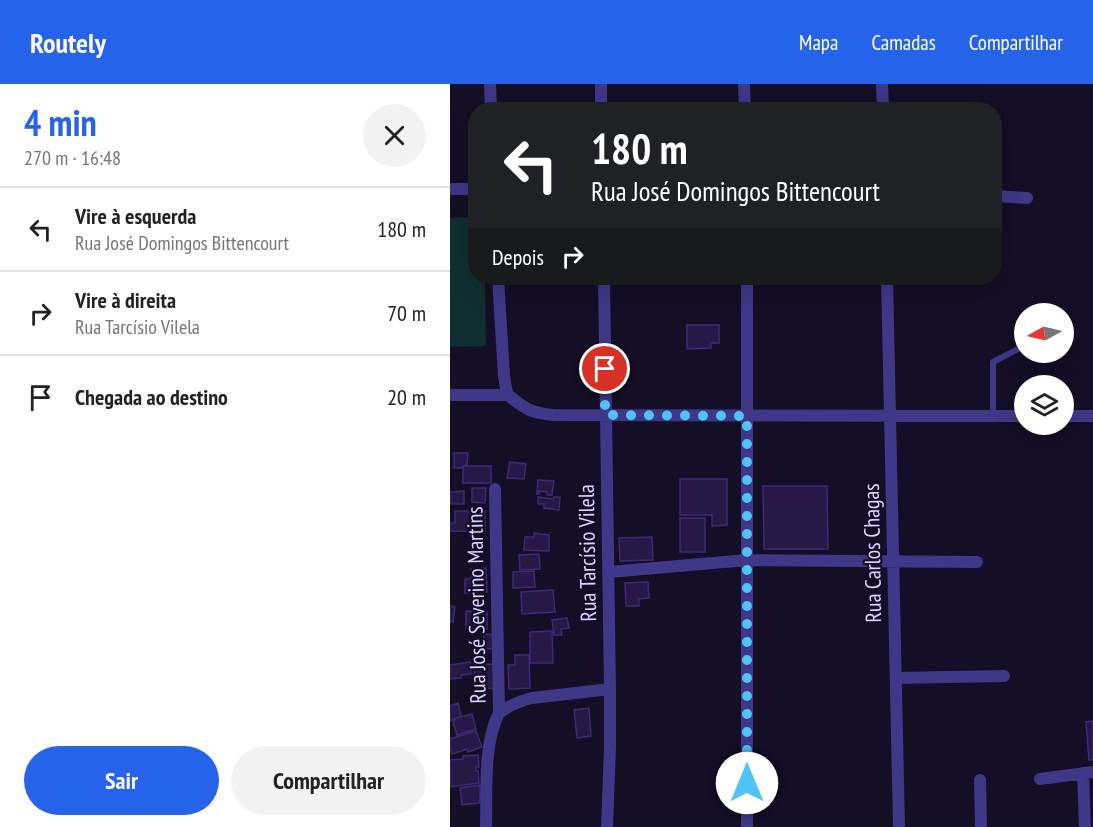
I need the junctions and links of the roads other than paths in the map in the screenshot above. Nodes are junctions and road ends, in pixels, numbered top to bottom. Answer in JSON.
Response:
{"nodes":[{"id":1,"x":490,"y":84,"type":"edge"},
{"id":2,"x":601,"y":84,"type":"edge"},
{"id":3,"x":744,"y":84,"type":"edge"},
{"id":4,"x":882,"y":84,"type":"edge"},
{"id":5,"x":491,"y":102,"type":"edge"},
{"id":6,"x":602,"y":102,"type":"edge"},
{"id":7,"x":745,"y":102,"type":"edge"},
{"id":8,"x":883,"y":102,"type":"edge"},
{"id":9,"x":450,"y":189,"type":"edge"},
{"id":10,"x":468,"y":189,"type":"edge"},
{"id":11,"x":1002,"y":196,"type":"edge"},
{"id":12,"x":1027,"y":198,"type":"dead end"},
{"id":13,"x":498,"y":285,"type":"edge"},
{"id":14,"x":603,"y":285,"type":"edge"},
{"id":15,"x":747,"y":285,"type":"edge"},
{"id":16,"x":887,"y":285,"type":"edge"},
{"id":17,"x":1014,"y":351,"type":"edge"},
{"id":18,"x":450,"y":395,"type":"edge"},
{"id":19,"x":508,"y":395,"type":"junction"},
{"id":20,"x":605,"y":415,"type":"junction"},
{"id":21,"x":747,"y":416,"type":"junction"},
{"id":22,"x":890,"y":416,"type":"junction"},
{"id":23,"x":993,"y":416,"type":"junction"},
{"id":24,"x":1014,"y":416,"type":"edge"},
{"id":25,"x":1074,"y":416,"type":"edge"},
{"id":26,"x":1093,"y":416,"type":"edge"},
{"id":27,"x":495,"y":489,"type":"dead end"},
{"id":28,"x":747,"y":560,"type":"junction"},
{"id":29,"x":893,"y":561,"type":"junction"},
{"id":30,"x":977,"y":562,"type":"dead end"},
{"id":31,"x":609,"y":572,"type":"junction"},
{"id":32,"x":1004,"y":676,"type":"dead end"},
{"id":33,"x":896,"y":678,"type":"junction"},
{"id":34,"x":610,"y":689,"type":"junction"},
{"id":35,"x":499,"y":713,"type":"junction"},
{"id":36,"x":1088,"y":773,"type":"edge"},
{"id":37,"x":1040,"y":779,"type":"dead end"},
{"id":38,"x":980,"y":780,"type":"dead end"},
{"id":39,"x":486,"y":827,"type":"edge"},
{"id":40,"x":607,"y":827,"type":"edge"},
{"id":41,"x":747,"y":827,"type":"edge"},
{"id":42,"x":899,"y":827,"type":"edge"},
{"id":43,"x":981,"y":827,"type":"edge"},
{"id":44,"x":1085,"y":827,"type":"edge"}],
"edges":[{"from":1,"to":5,"type":"street"},
{"from":2,"to":6,"type":"street"},
{"from":3,"to":7,"type":"street"},
{"from":4,"to":8,"type":"street"},
{"from":9,"to":10,"type":"street"},
{"from":11,"to":12,"type":"street"},
{"from":13,"to":19,"type":"street"},
{"from":14,"to":20,"type":"street","name":"Rua Tarcísio Vilela"},
{"from":15,"to":21,"type":"street"},
{"from":16,"to":22,"type":"street","name":"Rua Carlos Chagas"},
{"from":17,"to":23,"type":"lane"},
{"from":18,"to":19,"type":"street"},
{"from":19,"to":20,"type":"street"},
{"from":20,"to":21,"type":"street"},
{"from":20,"to":31,"type":"street","name":"Rua Tarcísio Vilela"},
{"from":21,"to":22,"type":"street"},
{"from":21,"to":28,"type":"street"},
{"from":22,"to":23,"type":"street"},
{"from":22,"to":29,"type":"street","name":"Rua Carlos Chagas"},
{"from":23,"to":24,"type":"street"},
{"from":25,"to":26,"type":"street"},
{"from":27,"to":35,"type":"street","name":"Rua José Severino Martins"},
{"from":28,"to":29,"type":"street"},
{"from":28,"to":31,"type":"street"},
{"from":28,"to":41,"type":"street"},
{"from":29,"to":30,"type":"street"},
{"from":29,"to":33,"type":"street","name":"Rua Carlos Chagas"},
{"from":31,"to":34,"type":"street","name":"Rua Tarcísio Vilela"},
{"from":32,"to":33,"type":"street"},
{"from":33,"to":42,"type":"street","name":"Rua Carlos Chagas"},
{"from":34,"to":35,"type":"street"},
{"from":34,"to":40,"type":"street","name":"Rua Tarcísio Vilela"},
{"from":35,"to":39,"type":"street","name":"Rua José Severino Martins"},
{"from":36,"to":37,"type":"street"},
{"from":36,"to":44,"type":"street"},
{"from":38,"to":43,"type":"street"}]}
